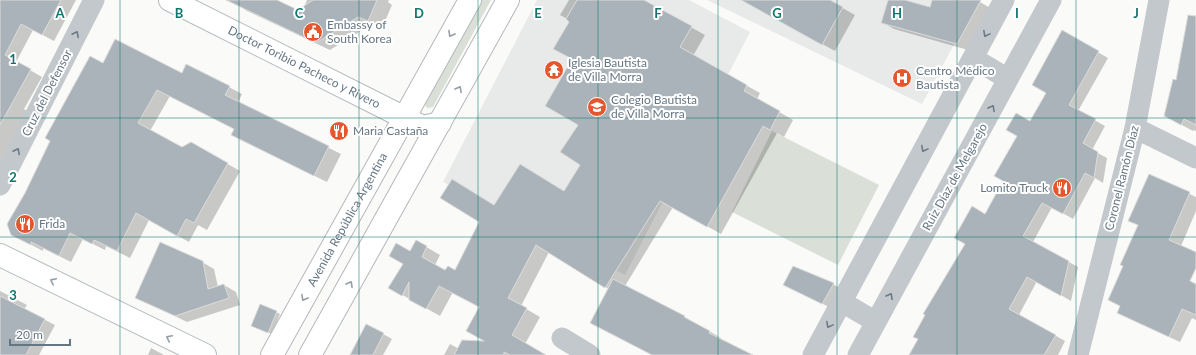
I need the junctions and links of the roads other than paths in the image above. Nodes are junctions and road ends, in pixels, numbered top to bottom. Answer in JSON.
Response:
{"nodes":[{"id":1,"x":94,"y":0,"type":"edge"},
{"id":2,"x":170,"y":0,"type":"edge"},
{"id":3,"x":470,"y":0,"type":"edge"},
{"id":4,"x":508,"y":0,"type":"edge"},
{"id":5,"x":1004,"y":0,"type":"edge"},
{"id":6,"x":1051,"y":0,"type":"edge"},
{"id":7,"x":1159,"y":0,"type":"edge"},
{"id":8,"x":973,"y":58,"type":"junction"},
{"id":9,"x":1008,"y":79,"type":"junction"},
{"id":10,"x":422,"y":123,"type":"junction"},
{"id":11,"x":1135,"y":128,"type":"junction"},
{"id":12,"x":1196,"y":158,"type":"edge"},
{"id":13,"x":0,"y":186,"type":"edge"},
{"id":14,"x":0,"y":255,"type":"edge"},
{"id":15,"x":842,"y":302,"type":"junction"},
{"id":16,"x":876,"y":322,"type":"junction"},
{"id":17,"x":562,"y":338,"type":"dead end"},
{"id":18,"x":205,"y":355,"type":"edge"},
{"id":19,"x":272,"y":355,"type":"edge"},
{"id":20,"x":310,"y":355,"type":"edge"},
{"id":21,"x":590,"y":355,"type":"edge"},
{"id":22,"x":813,"y":355,"type":"edge"},
{"id":23,"x":858,"y":355,"type":"edge"},
{"id":24,"x":1078,"y":355,"type":"edge"}],
"edges":[{"from":13,"to":1,"type":"street","name":"Cruz del Defensor","one_way":true},
{"from":2,"to":10,"type":"main road","name":"Doctor Toribio Pacheco y Rivero"},
{"from":3,"to":10,"type":"main road","name":"Avenida República Argentina","one_way":true},
{"from":10,"to":4,"type":"main road","name":"Avenida República Argentina","one_way":true},
{"from":5,"to":8,"type":"street","one_way":true},
{"from":6,"to":9,"type":"street","name":"Ruiz Díaz de Melgarejo"},
{"from":7,"to":11,"type":"street","name":"Coronel Ramón Díaz"},
{"from":8,"to":9,"type":"street"},
{"from":8,"to":15,"type":"street","one_way":true},
{"from":16,"to":9,"type":"street","name":"Ruiz Díaz de Melgarejo","one_way":true},
{"from":10,"to":19,"type":"main road","name":"Avenida República Argentina","one_way":true},
{"from":20,"to":10,"type":"main road","one_way":true},
{"from":11,"to":12,"type":"street"},
{"from":11,"to":24,"type":"street","name":"Coronel Ramón Díaz"},
{"from":18,"to":14,"type":"main road","one_way":true},
{"from":15,"to":16,"type":"street"},
{"from":15,"to":22,"type":"street","one_way":true},
{"from":16,"to":23,"type":"street","name":"Ruiz Díaz de Melgarejo"},
{"from":17,"to":21,"type":"street"}]}
